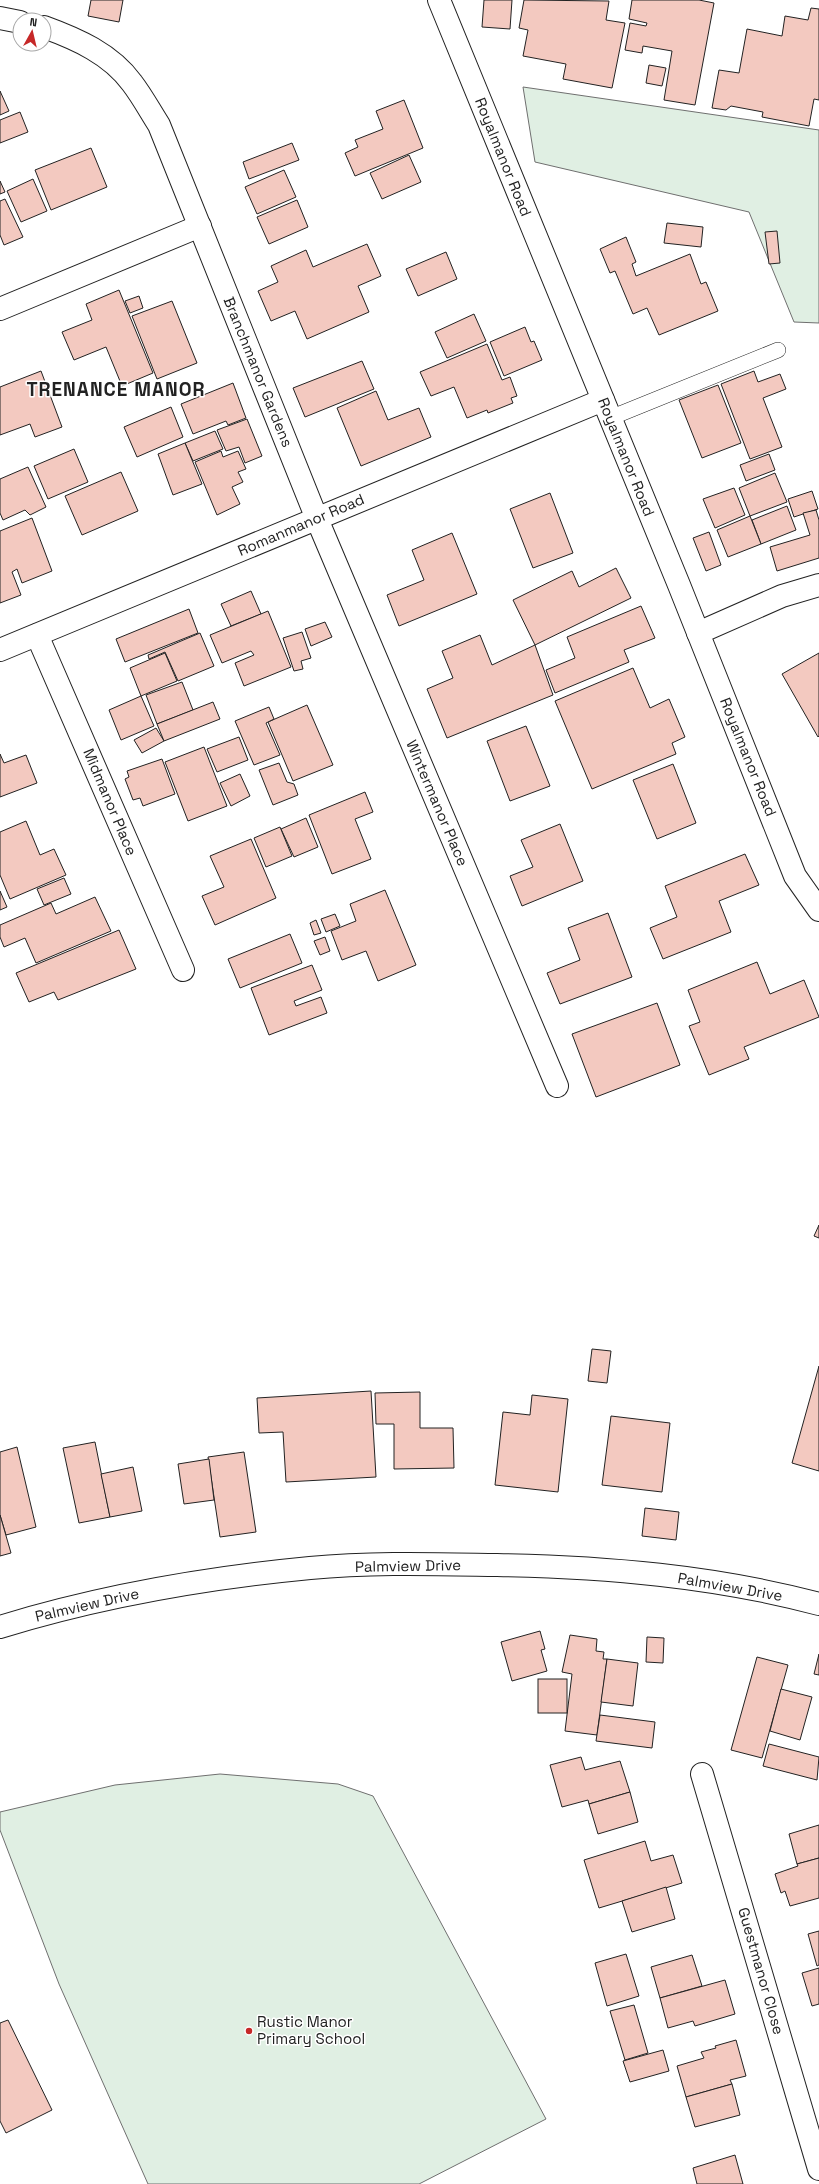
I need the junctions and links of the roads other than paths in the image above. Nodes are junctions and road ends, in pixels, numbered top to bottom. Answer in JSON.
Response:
{"nodes":[{"id":1,"x":439,"y":0,"type":"edge"},
{"id":2,"x":0,"y":18,"type":"edge"},
{"id":3,"x":12,"y":20,"type":"edge"},
{"id":4,"x":52,"y":31,"type":"edge"},
{"id":5,"x":200,"y":226,"type":"junction"},
{"id":6,"x":0,"y":309,"type":"edge"},
{"id":7,"x":778,"y":350,"type":"dead end"},
{"id":8,"x":607,"y":409,"type":"junction"},
{"id":9,"x":317,"y":519,"type":"junction"},
{"id":10,"x":819,"y":585,"type":"edge"},
{"id":11,"x":698,"y":633,"type":"junction"},
{"id":12,"x":37,"y":635,"type":"junction"},
{"id":13,"x":0,"y":650,"type":"edge"},
{"id":14,"x":819,"y":910,"type":"edge"},
{"id":15,"x":183,"y":970,"type":"dead end"},
{"id":16,"x":557,"y":1086,"type":"dead end"},
{"id":17,"x":819,"y":1604,"type":"edge"},
{"id":18,"x":0,"y":1627,"type":"edge"},
{"id":19,"x":702,"y":1774,"type":"dead end"},
{"id":20,"x":819,"y":2169,"type":"edge"}],
"edges":[{"from":1,"to":8,"type":"street","name":"Royalmanor Road"},
{"from":2,"to":3,"type":"street"},
{"from":4,"to":5,"type":"street","name":"Branchmanor Gardens"},
{"from":5,"to":6,"type":"street"},
{"from":5,"to":9,"type":"street","name":"Branchmanor Gardens"},
{"from":7,"to":8,"type":"lane"},
{"from":8,"to":9,"type":"street","name":"Romanmanor Road"},
{"from":8,"to":11,"type":"street","name":"Royalmanor Road"},
{"from":9,"to":12,"type":"street","name":"Romanmanor Road"},
{"from":9,"to":16,"type":"street","name":"Wintermanor Place"},
{"from":10,"to":11,"type":"street"},
{"from":11,"to":14,"type":"street","name":"Royalmanor Road"},
{"from":12,"to":13,"type":"street","name":"Romanmanor Road"},
{"from":12,"to":15,"type":"street","name":"Midmanor Place"},
{"from":17,"to":18,"type":"street","name":"Palmview Drive"},
{"from":19,"to":20,"type":"street","name":"Guestmanor Close"}]}
